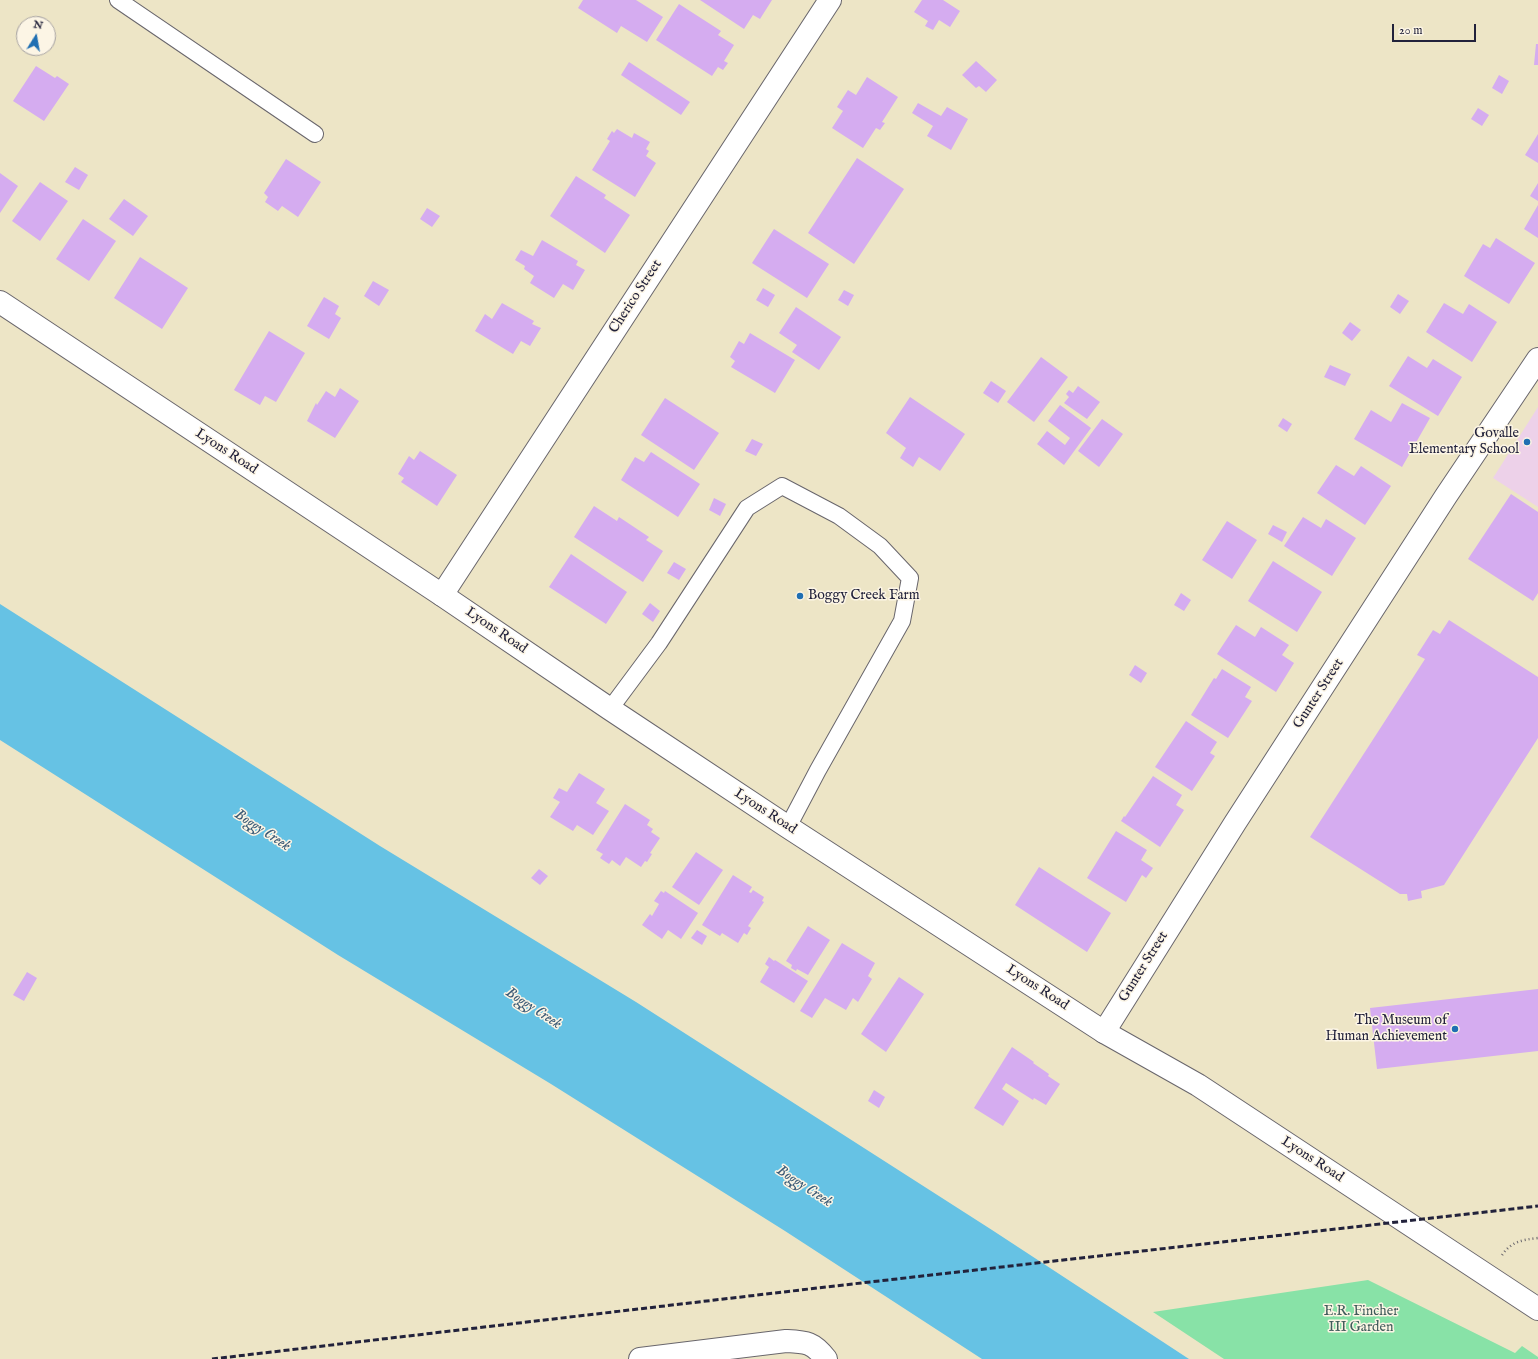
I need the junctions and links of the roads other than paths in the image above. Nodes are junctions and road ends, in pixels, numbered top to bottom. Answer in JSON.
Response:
{"nodes":[{"id":1,"x":118,"y":0,"type":"edge"},
{"id":2,"x":830,"y":0,"type":"edge"},
{"id":3,"x":315,"y":134,"type":"dead end"},
{"id":4,"x":0,"y":302,"type":"edge"},
{"id":5,"x":1538,"y":359,"type":"edge"},
{"id":6,"x":442,"y":595,"type":"junction"},
{"id":7,"x":610,"y":709,"type":"junction"},
{"id":8,"x":788,"y":827,"type":"junction"},
{"id":9,"x":1104,"y":1032,"type":"junction"},
{"id":10,"x":1538,"y":1309,"type":"edge"},
{"id":11,"x":640,"y":1359,"type":"edge"},
{"id":12,"x":826,"y":1359,"type":"edge"}],
"edges":[{"from":1,"to":3,"type":"lane"},
{"from":2,"to":6,"type":"street","name":"Cherico Street"},
{"from":4,"to":6,"type":"street","name":"Lyons Road"},
{"from":5,"to":9,"type":"street","name":"Gunter Street"},
{"from":6,"to":7,"type":"street","name":"Lyons Road"},
{"from":7,"to":8,"type":"street","name":"Lyons Road"},
{"from":7,"to":8,"type":"lane"},
{"from":8,"to":9,"type":"street","name":"Lyons Road"},
{"from":9,"to":10,"type":"street","name":"Lyons Road"},
{"from":11,"to":12,"type":"street"}]}
